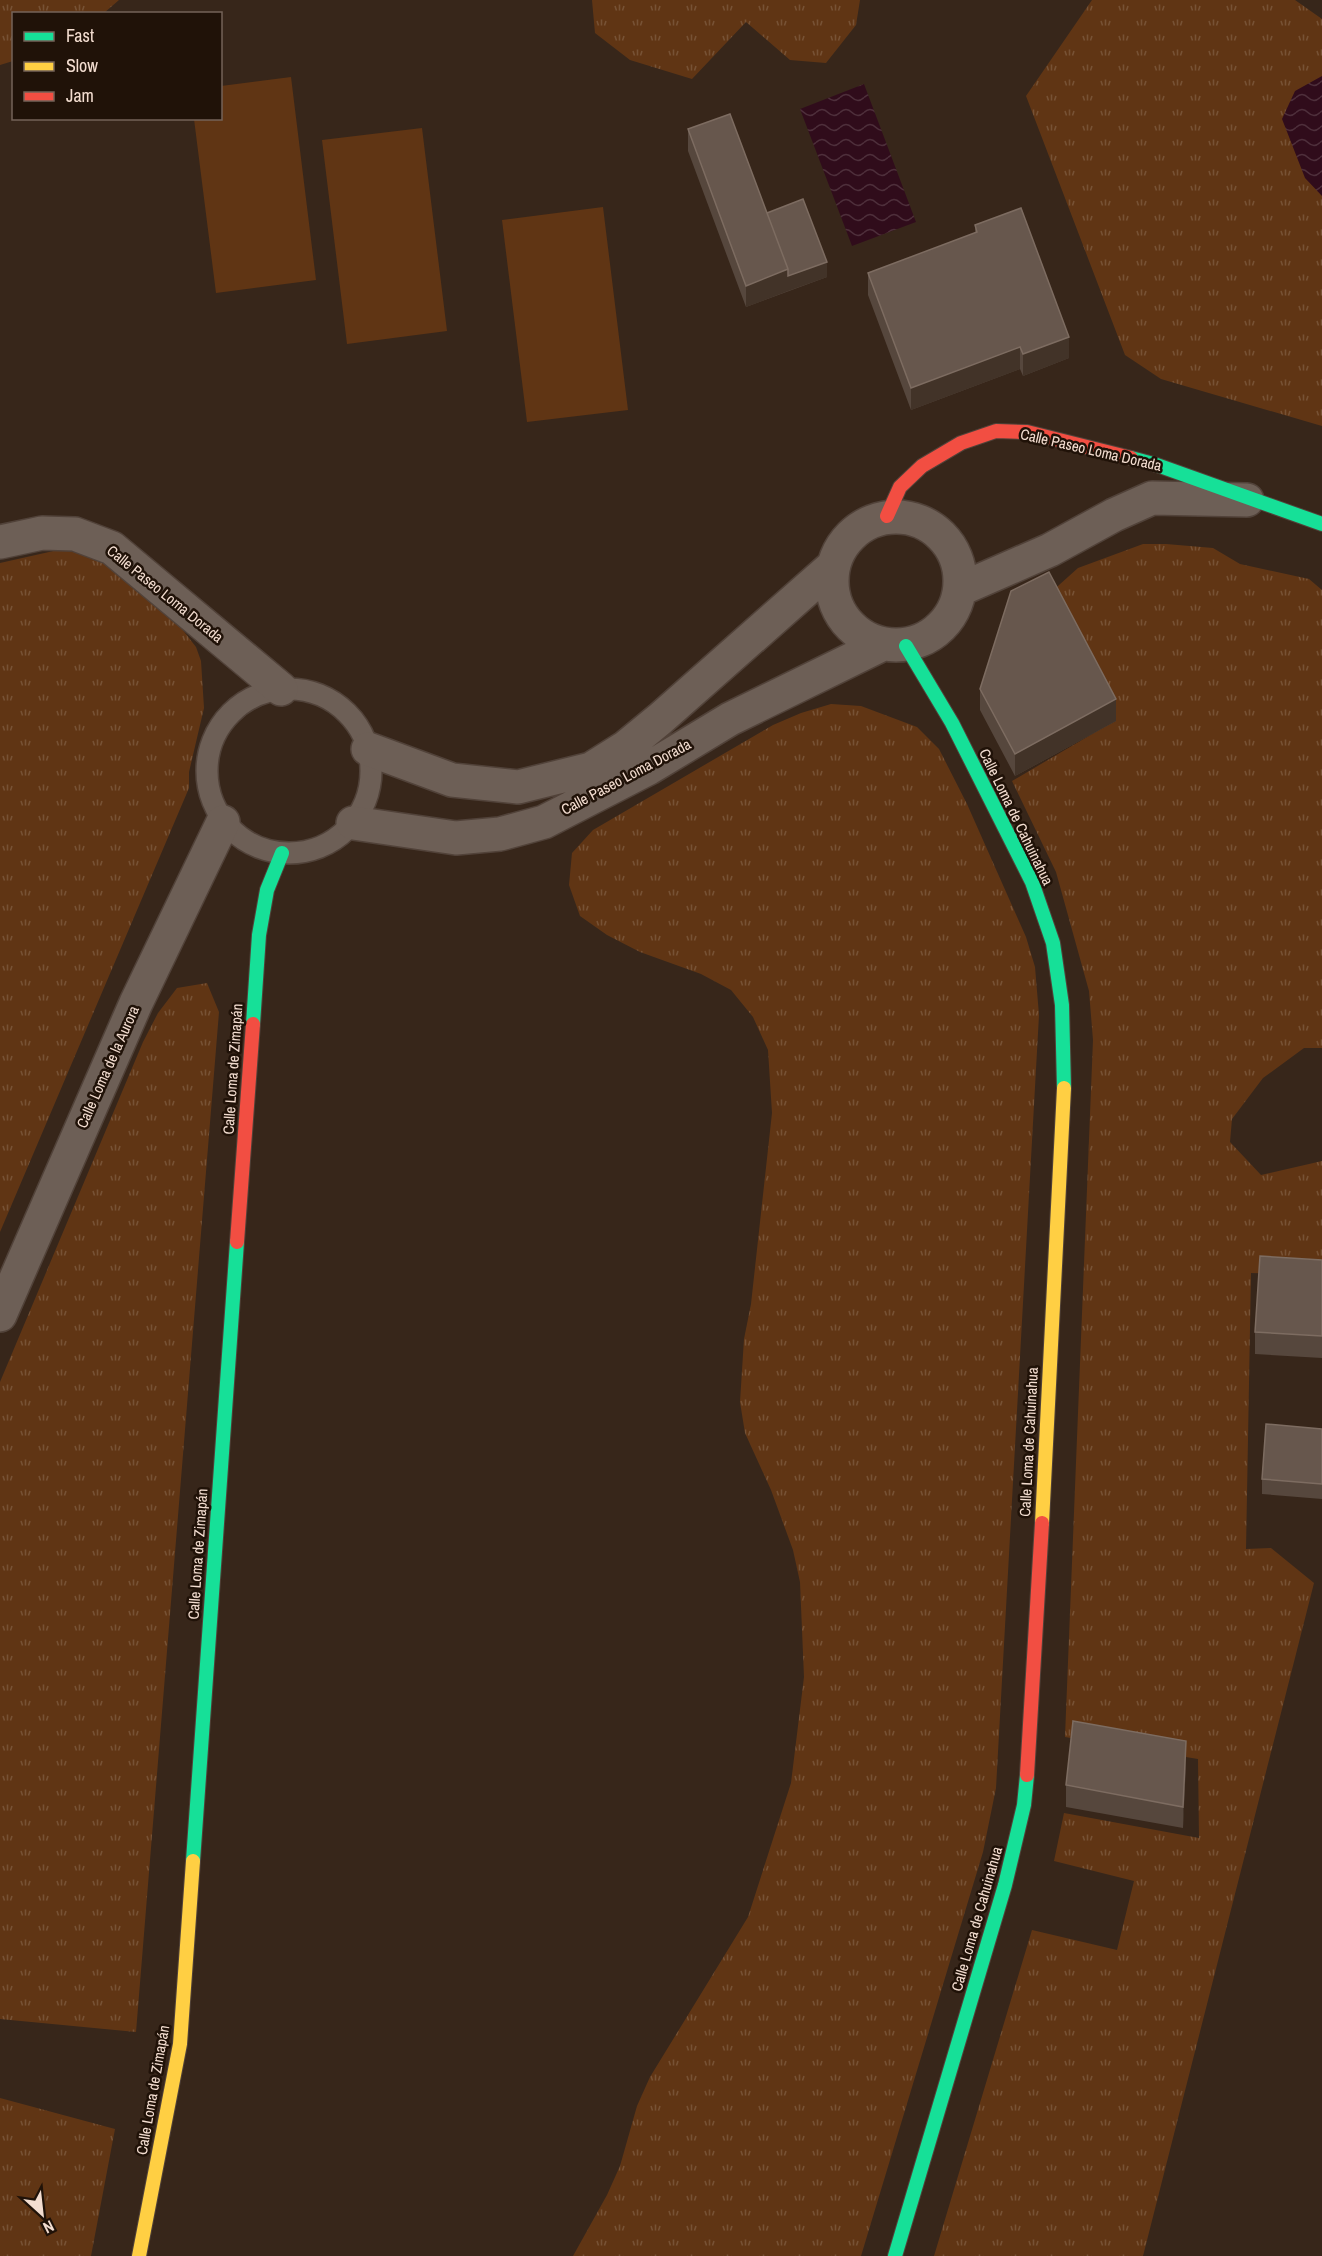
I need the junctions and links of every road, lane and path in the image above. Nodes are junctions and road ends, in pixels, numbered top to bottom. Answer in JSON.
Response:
{"nodes":[{"id":1,"x":1252,"y":500,"type":"junction"},
{"id":2,"x":887,"y":516,"type":"junction"},
{"id":3,"x":1322,"y":524,"type":"edge"},
{"id":4,"x":0,"y":542,"type":"edge"},
{"id":5,"x":832,"y":567,"type":"junction"},
{"id":6,"x":961,"y":589,"type":"junction"},
{"id":7,"x":894,"y":645,"type":"junction"},
{"id":8,"x":281,"y":689,"type":"junction"},
{"id":9,"x":368,"y":749,"type":"junction"},
{"id":10,"x":224,"y":822,"type":"junction"},
{"id":11,"x":353,"y":823,"type":"junction"},
{"id":12,"x":282,"y":854,"type":"junction"},
{"id":13,"x":0,"y":1315,"type":"edge"},
{"id":14,"x":139,"y":2256,"type":"edge"},
{"id":15,"x":895,"y":2256,"type":"edge"}],
"edges":[{"from":1,"to":2,"type":"street","name":"Calle Paseo Loma Dorada"},
{"from":1,"to":3,"type":"street","name":"Calle Paseo Loma Dorada"},
{"from":1,"to":6,"type":"street","name":"Calle Paseo Loma Dorada"},
{"from":2,"to":5,"type":"street","name":"Calle Paseo Loma Dorada"},
{"from":2,"to":6,"type":"street","name":"Calle Paseo Loma Dorada"},
{"from":4,"to":8,"type":"street","name":"Calle Paseo Loma Dorada"},
{"from":5,"to":7,"type":"street","name":"Calle Paseo Loma Dorada"},
{"from":5,"to":9,"type":"street","name":"Calle Paseo Loma Dorada"},
{"from":6,"to":7,"type":"street","name":"Calle Paseo Loma Dorada"},
{"from":7,"to":11,"type":"street","name":"Calle Paseo Loma Dorada"},
{"from":7,"to":15,"type":"street","name":"Calle Loma de Cahuinahua"},
{"from":8,"to":9,"type":"lane"},
{"from":8,"to":10,"type":"lane"},
{"from":9,"to":11,"type":"lane"},
{"from":10,"to":12,"type":"lane"},
{"from":10,"to":13,"type":"street","name":"Calle Loma de la Aurora"},
{"from":11,"to":12,"type":"lane"},
{"from":12,"to":14,"type":"street","name":"Calle Loma de Zimapán"}]}
